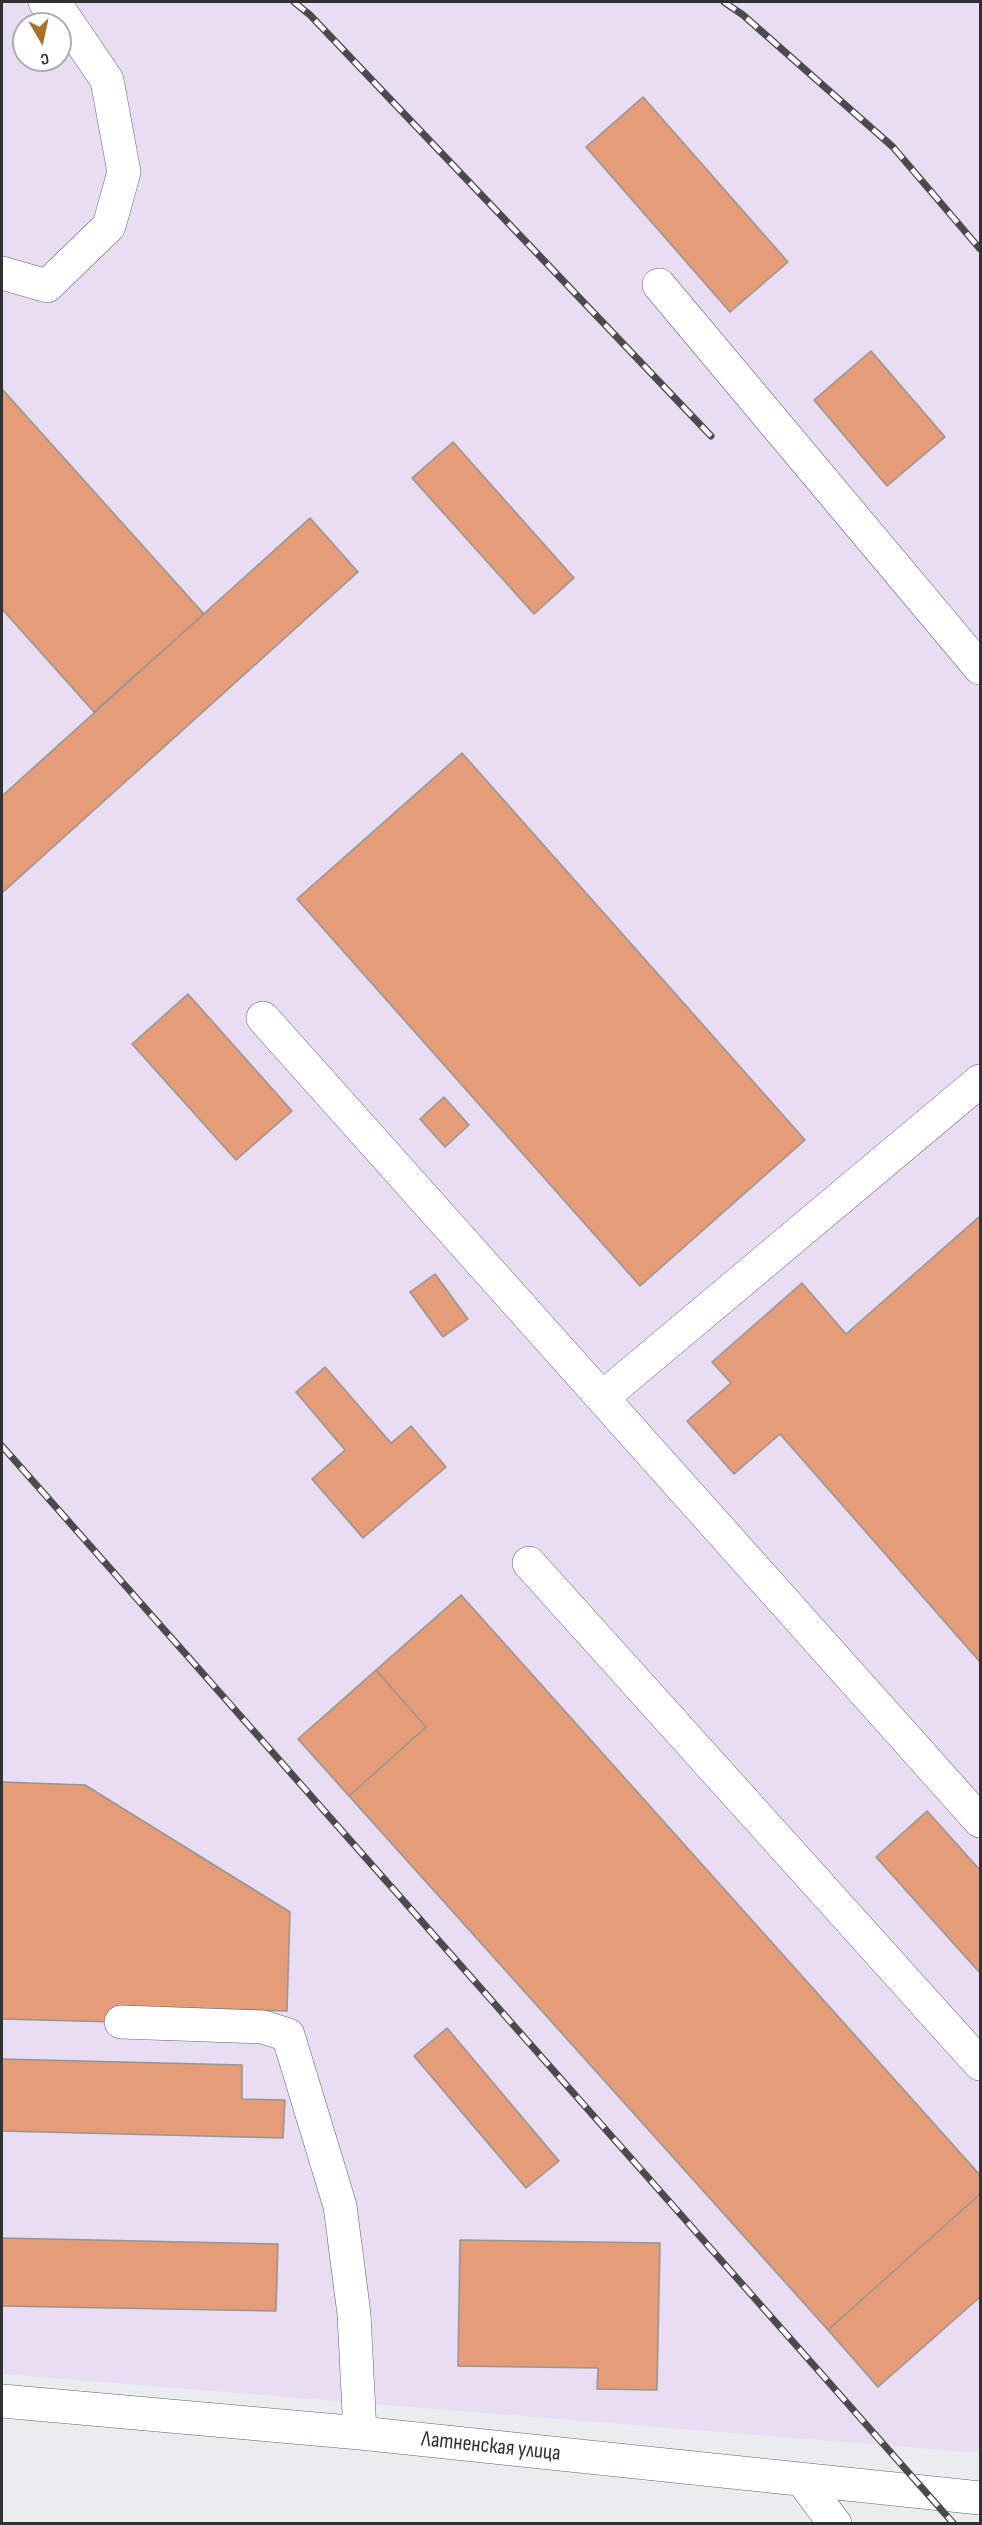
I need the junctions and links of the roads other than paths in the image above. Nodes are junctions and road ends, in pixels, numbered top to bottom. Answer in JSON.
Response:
{"nodes":[{"id":1,"x":45,"y":2,"type":"edge"},
{"id":2,"x":2,"y":273,"type":"edge"},
{"id":3,"x":659,"y":285,"type":"dead end"},
{"id":4,"x":981,"y":668,"type":"edge"},
{"id":5,"x":263,"y":1017,"type":"dead end"},
{"id":6,"x":981,"y":1081,"type":"edge"},
{"id":7,"x":603,"y":1398,"type":"junction"},
{"id":8,"x":529,"y":1563,"type":"dead end"},
{"id":9,"x":981,"y":1821,"type":"edge"},
{"id":10,"x":121,"y":2022,"type":"dead end"},
{"id":11,"x":981,"y":2064,"type":"edge"},
{"id":12,"x":2,"y":2401,"type":"edge"},
{"id":13,"x":360,"y":2433,"type":"junction"},
{"id":14,"x":803,"y":2481,"type":"junction"},
{"id":15,"x":981,"y":2498,"type":"edge"},
{"id":16,"x":835,"y":2523,"type":"edge"}],
"edges":[{"from":1,"to":2,"type":"street"},
{"from":3,"to":4,"type":"street"},
{"from":5,"to":7,"type":"street"},
{"from":6,"to":7,"type":"street"},
{"from":7,"to":9,"type":"street"},
{"from":8,"to":11,"type":"street"},
{"from":10,"to":13,"type":"street"},
{"from":12,"to":13,"type":"street","name":"Латненская улица"},
{"from":13,"to":14,"type":"street","name":"Латненская улица"},
{"from":14,"to":15,"type":"street","name":"Латненская улица"},
{"from":14,"to":16,"type":"street"}]}
